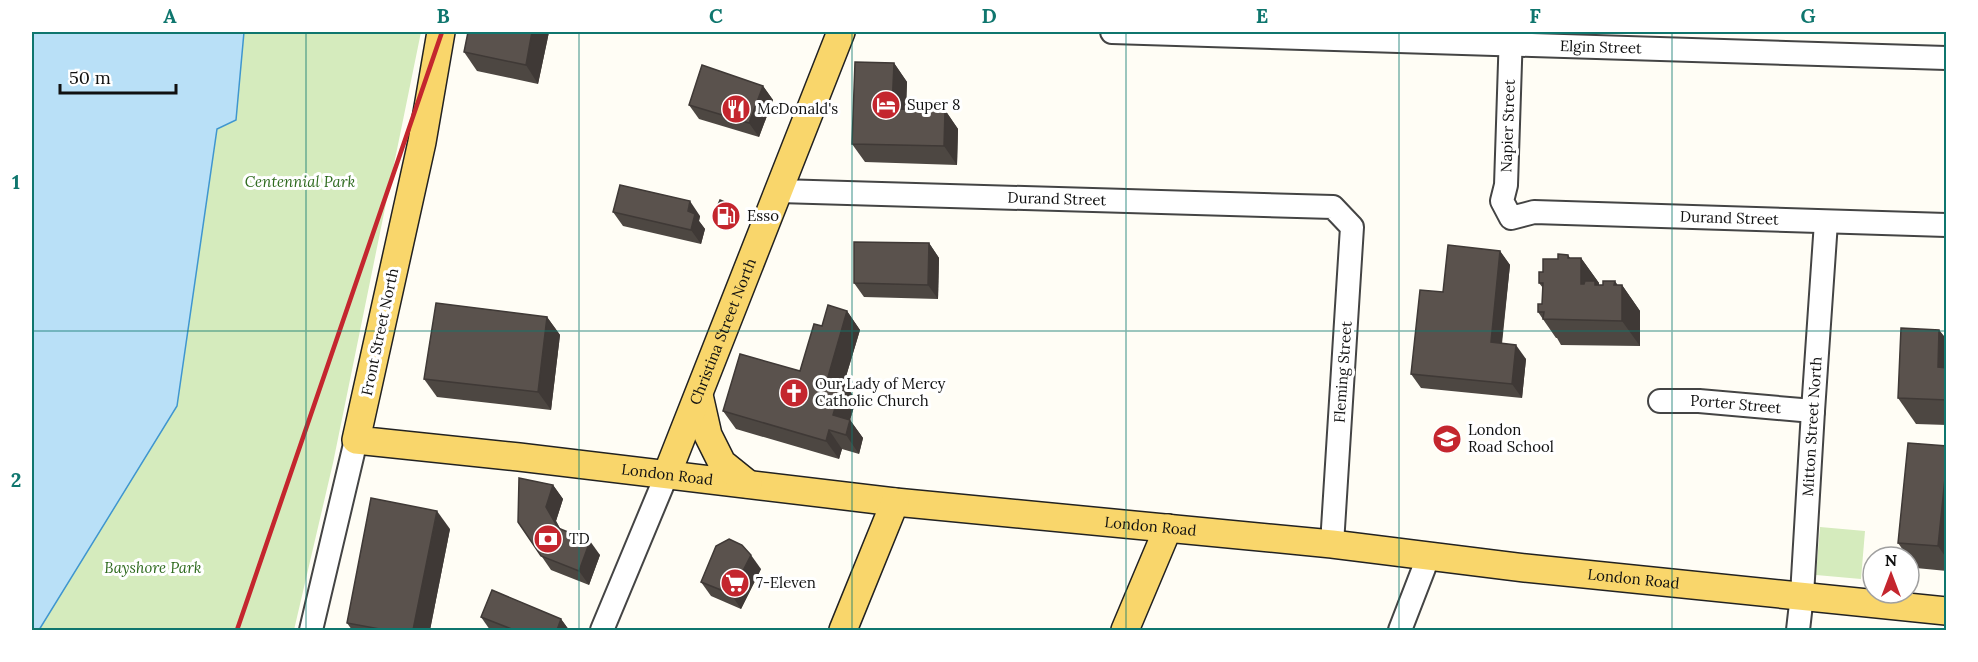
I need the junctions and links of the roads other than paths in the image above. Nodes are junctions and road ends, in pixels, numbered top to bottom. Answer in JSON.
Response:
{"nodes":[{"id":1,"x":441,"y":32,"type":"edge"},
{"id":2,"x":841,"y":32,"type":"edge"},
{"id":3,"x":1112,"y":32,"type":"edge"},
{"id":4,"x":1511,"y":38,"type":"edge"},
{"id":5,"x":1947,"y":58,"type":"edge"},
{"id":6,"x":779,"y":191,"type":"junction"},
{"id":7,"x":1333,"y":207,"type":"joint"},
{"id":8,"x":1511,"y":218,"type":"joint"},
{"id":9,"x":1826,"y":222,"type":"junction"},
{"id":10,"x":1947,"y":225,"type":"edge"},
{"id":11,"x":699,"y":395,"type":"junction"},
{"id":12,"x":1660,"y":401,"type":"dead end"},
{"id":13,"x":1813,"y":411,"type":"junction"},
{"id":14,"x":356,"y":440,"type":"junction"},
{"id":15,"x":667,"y":474,"type":"junction"},
{"id":16,"x":748,"y":484,"type":"junction"},
{"id":17,"x":895,"y":502,"type":"junction"},
{"id":18,"x":1168,"y":528,"type":"junction"},
{"id":19,"x":1332,"y":544,"type":"junction"},
{"id":20,"x":1429,"y":555,"type":"junction"},
{"id":21,"x":1802,"y":595,"type":"junction"},
{"id":22,"x":1947,"y":611,"type":"edge"},
{"id":23,"x":311,"y":630,"type":"edge"},
{"id":24,"x":602,"y":630,"type":"edge"},
{"id":25,"x":843,"y":630,"type":"edge"},
{"id":26,"x":1125,"y":630,"type":"edge"},
{"id":27,"x":1400,"y":630,"type":"edge"},
{"id":28,"x":1798,"y":630,"type":"edge"}],
"edges":[{"from":1,"to":14,"type":"main road","name":"Front Street North"},
{"from":2,"to":6,"type":"main road","name":"Christina Street North"},
{"from":3,"to":4,"type":"street","name":"Elgin Street"},
{"from":4,"to":5,"type":"street","name":"Elgin Street"},
{"from":4,"to":8,"type":"street","name":"Napier Street"},
{"from":6,"to":7,"type":"street","name":"Durand Street"},
{"from":6,"to":11,"type":"main road","name":"Christina Street North"},
{"from":7,"to":19,"type":"street","name":"Fleming Street"},
{"from":8,"to":9,"type":"street","name":"Durand Street"},
{"from":9,"to":10,"type":"street","name":"Durand Street"},
{"from":9,"to":13,"type":"street","name":"Mitton Street North"},
{"from":11,"to":15,"type":"main road","name":"Christina Street North"},
{"from":11,"to":16,"type":"main road"},
{"from":12,"to":13,"type":"street","name":"Porter Street"},
{"from":13,"to":21,"type":"street","name":"Mitton Street North"},
{"from":14,"to":15,"type":"main road","name":"London Road"},
{"from":14,"to":23,"type":"street","name":"Front Street North"},
{"from":15,"to":16,"type":"main road","name":"London Road"},
{"from":15,"to":24,"type":"street","name":"Christina Street North"},
{"from":16,"to":17,"type":"main road","name":"London Road"},
{"from":17,"to":18,"type":"main road","name":"London Road"},
{"from":17,"to":25,"type":"main road"},
{"from":18,"to":19,"type":"main road","name":"London Road"},
{"from":18,"to":26,"type":"main road"},
{"from":19,"to":20,"type":"main road","name":"London Road"},
{"from":20,"to":21,"type":"main road","name":"London Road"},
{"from":20,"to":27,"type":"street"},
{"from":21,"to":22,"type":"main road","name":"London Road"},
{"from":21,"to":28,"type":"street","name":"Mitton Street North"}]}
